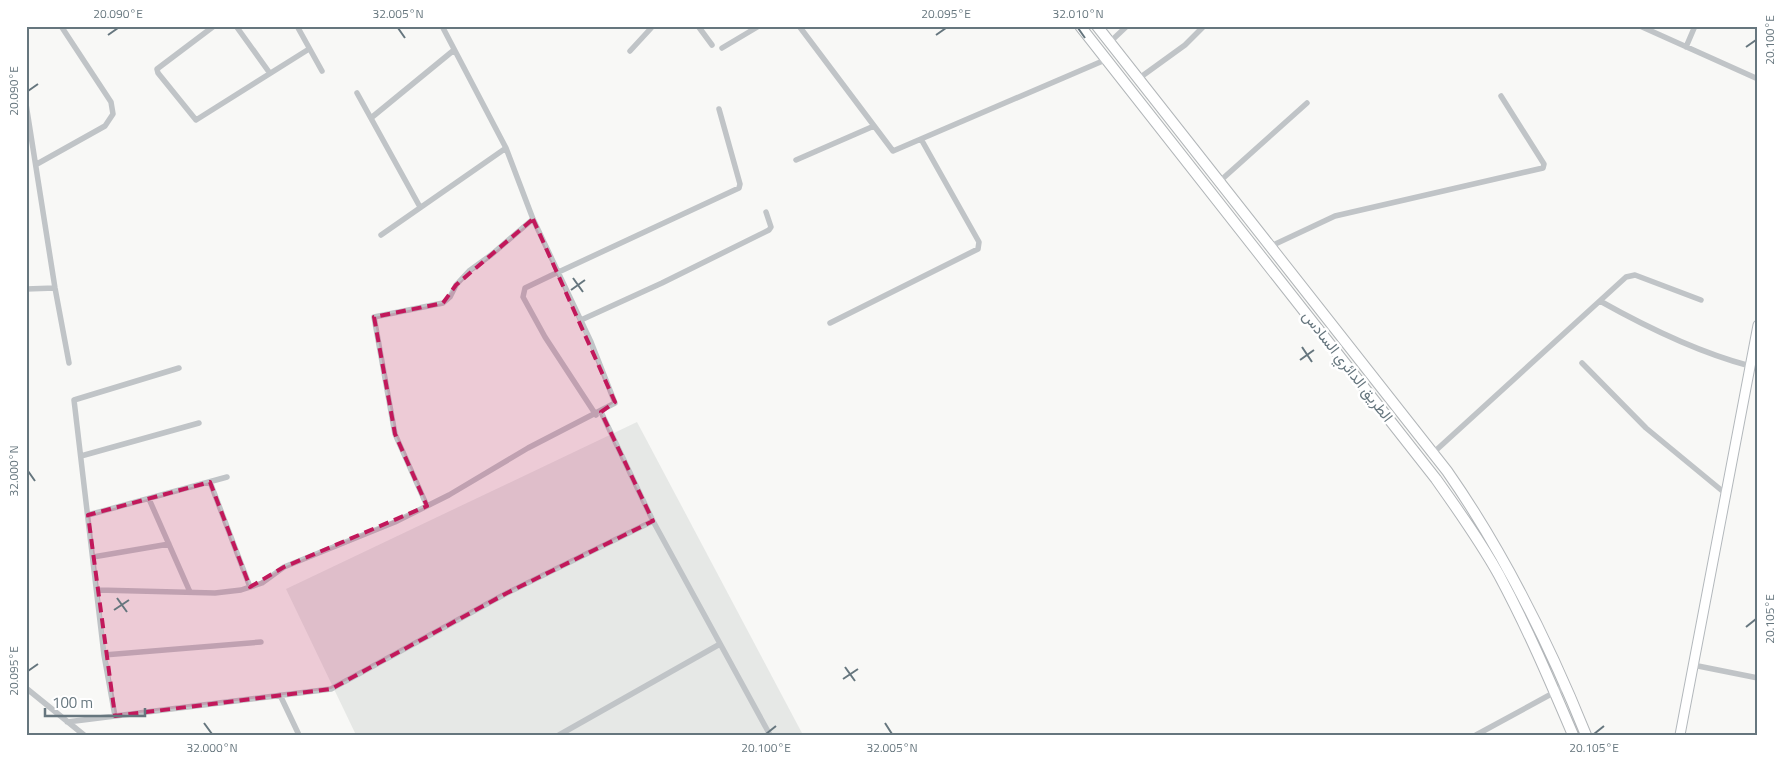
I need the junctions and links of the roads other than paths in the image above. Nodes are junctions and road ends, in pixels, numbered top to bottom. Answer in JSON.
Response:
{"nodes":[{"id":1,"x":61,"y":26,"type":"edge"},
{"id":2,"x":214,"y":26,"type":"edge"},
{"id":3,"x":236,"y":26,"type":"edge"},
{"id":4,"x":297,"y":26,"type":"edge"},
{"id":5,"x":442,"y":26,"type":"edge"},
{"id":6,"x":653,"y":26,"type":"edge"},
{"id":7,"x":698,"y":26,"type":"edge"},
{"id":8,"x":758,"y":26,"type":"edge"},
{"id":9,"x":799,"y":26,"type":"edge"},
{"id":10,"x":1080,"y":26,"type":"edge"},
{"id":11,"x":1128,"y":26,"type":"edge"},
{"id":12,"x":1204,"y":26,"type":"edge"},
{"id":13,"x":1640,"y":26,"type":"edge"},
{"id":14,"x":1695,"y":26,"type":"edge"},
{"id":15,"x":1099,"y":28,"type":"edge"},
{"id":16,"x":1090,"y":39,"type":"junction"},
{"id":17,"x":1110,"y":42,"type":"junction"},
{"id":18,"x":712,"y":45,"type":"dead end"},
{"id":19,"x":1686,"y":47,"type":"junction"},
{"id":20,"x":722,"y":48,"type":"dead end"},
{"id":21,"x":310,"y":49,"type":"junction"},
{"id":22,"x":454,"y":50,"type":"junction"},
{"id":23,"x":630,"y":51,"type":"dead end"},
{"id":24,"x":1105,"y":60,"type":"junction"},
{"id":25,"x":322,"y":71,"type":"dead end"},
{"id":26,"x":269,"y":72,"type":"junction"},
{"id":27,"x":1138,"y":79,"type":"junction"},
{"id":28,"x":1758,"y":79,"type":"edge"},
{"id":29,"x":357,"y":93,"type":"dead end"},
{"id":30,"x":1501,"y":96,"type":"dead end"},
{"id":31,"x":1307,"y":103,"type":"dead end"},
{"id":32,"x":26,"y":104,"type":"edge"},
{"id":33,"x":719,"y":109,"type":"dead end"},
{"id":34,"x":371,"y":118,"type":"junction"},
{"id":35,"x":874,"y":126,"type":"junction"},
{"id":36,"x":921,"y":139,"type":"junction"},
{"id":37,"x":506,"y":148,"type":"junction"},
{"id":38,"x":796,"y":160,"type":"dead end"},
{"id":39,"x":36,"y":164,"type":"junction"},
{"id":40,"x":1220,"y":182,"type":"junction"},
{"id":41,"x":420,"y":207,"type":"junction"},
{"id":42,"x":766,"y":212,"type":"dead end"},
{"id":43,"x":533,"y":219,"type":"junction"},
{"id":44,"x":381,"y":236,"type":"dead end"},
{"id":45,"x":1270,"y":246,"type":"junction"},
{"id":46,"x":559,"y":273,"type":"junction"},
{"id":47,"x":54,"y":288,"type":"junction"},
{"id":48,"x":26,"y":289,"type":"edge"},
{"id":49,"x":1701,"y":300,"type":"dead end"},
{"id":50,"x":1600,"y":301,"type":"junction"},
{"id":51,"x":581,"y":320,"type":"junction"},
{"id":52,"x":830,"y":323,"type":"dead end"},
{"id":53,"x":1758,"y":326,"type":"edge"},
{"id":54,"x":1757,"y":339,"type":"edge"},
{"id":55,"x":69,"y":363,"type":"dead end"},
{"id":56,"x":1582,"y":363,"type":"dead end"},
{"id":57,"x":1750,"y":366,"type":"junction"},
{"id":58,"x":178,"y":368,"type":"dead end"},
{"id":59,"x":598,"y":414,"type":"junction"},
{"id":60,"x":199,"y":423,"type":"dead end"},
{"id":61,"x":1432,"y":452,"type":"junction"},
{"id":62,"x":81,"y":456,"type":"junction"},
{"id":63,"x":1447,"y":471,"type":"junction"},
{"id":64,"x":227,"y":477,"type":"dead end"},
{"id":65,"x":1436,"y":479,"type":"junction"},
{"id":66,"x":210,"y":482,"type":"junction"},
{"id":67,"x":1726,"y":494,"type":"junction"},
{"id":68,"x":149,"y":499,"type":"junction"},
{"id":69,"x":427,"y":506,"type":"junction"},
{"id":70,"x":88,"y":515,"type":"junction"},
{"id":71,"x":654,"y":522,"type":"junction"},
{"id":72,"x":169,"y":544,"type":"junction"},
{"id":73,"x":93,"y":556,"type":"junction"},
{"id":74,"x":1518,"y":584,"type":"junction"},
{"id":75,"x":250,"y":587,"type":"junction"},
{"id":76,"x":98,"y":590,"type":"junction"},
{"id":77,"x":1506,"y":590,"type":"junction"},
{"id":78,"x":190,"y":592,"type":"junction"},
{"id":79,"x":261,"y":642,"type":"dead end"},
{"id":80,"x":720,"y":644,"type":"junction"},
{"id":81,"x":104,"y":655,"type":"junction"},
{"id":82,"x":1693,"y":665,"type":"junction"},
{"id":83,"x":1758,"y":678,"type":"edge"},
{"id":84,"x":1566,"y":686,"type":"junction"},
{"id":85,"x":26,"y":688,"type":"edge"},
{"id":86,"x":1554,"y":691,"type":"junction"},
{"id":87,"x":280,"y":696,"type":"junction"},
{"id":88,"x":115,"y":716,"type":"junction"},
{"id":89,"x":68,"y":722,"type":"junction"},
{"id":90,"x":80,"y":733,"type":"edge"},
{"id":91,"x":298,"y":735,"type":"edge"},
{"id":92,"x":559,"y":735,"type":"edge"},
{"id":93,"x":770,"y":735,"type":"edge"},
{"id":94,"x":1476,"y":735,"type":"edge"},
{"id":95,"x":1573,"y":735,"type":"edge"},
{"id":96,"x":1586,"y":735,"type":"edge"},
{"id":97,"x":1680,"y":735,"type":"edge"}],
"edges":[{"from":1,"to":39,"type":"street"},
{"from":2,"to":26,"type":"street"},
{"from":3,"to":26,"type":"street"},
{"from":4,"to":21,"type":"street"},
{"from":5,"to":22,"type":"street"},
{"from":6,"to":23,"type":"street"},
{"from":7,"to":18,"type":"street"},
{"from":8,"to":20,"type":"street"},
{"from":9,"to":35,"type":"street"},
{"from":10,"to":16,"type":"highway","name":"الطريق الدائري السادس"},
{"from":11,"to":17,"type":"street"},
{"from":12,"to":27,"type":"street"},
{"from":13,"to":19,"type":"street"},
{"from":14,"to":19,"type":"street"},
{"from":15,"to":16,"type":"highway"},
{"from":15,"to":17,"type":"highway","name":"الطريق الدائري السادس"},
{"from":16,"to":24,"type":"highway","name":"الطريق الدائري السادس"},
{"from":17,"to":27,"type":"highway","name":"الطريق الدائري السادس"},
{"from":19,"to":28,"type":"street"},
{"from":21,"to":25,"type":"street"},
{"from":21,"to":26,"type":"street"},
{"from":22,"to":34,"type":"street"},
{"from":22,"to":37,"type":"street"},
{"from":24,"to":36,"type":"street"},
{"from":24,"to":65,"type":"highway","name":"الطريق الدائري السادس"},
{"from":27,"to":40,"type":"highway","name":"الطريق الدائري السادس"},
{"from":29,"to":34,"type":"street"},
{"from":30,"to":45,"type":"street"},
{"from":31,"to":40,"type":"street"},
{"from":32,"to":39,"type":"street"},
{"from":33,"to":46,"type":"street"},
{"from":34,"to":41,"type":"street"},
{"from":35,"to":36,"type":"street"},
{"from":35,"to":38,"type":"street"},
{"from":36,"to":52,"type":"street"},
{"from":37,"to":41,"type":"street"},
{"from":37,"to":43,"type":"street"},
{"from":39,"to":47,"type":"street"},
{"from":40,"to":45,"type":"highway","name":"الطريق الدائري السادس"},
{"from":41,"to":44,"type":"street"},
{"from":42,"to":51,"type":"street"},
{"from":43,"to":46,"type":"street"},
{"from":43,"to":69,"type":"street"},
{"from":45,"to":61,"type":"highway","name":"الطريق الدائري السادس"},
{"from":46,"to":51,"type":"street"},
{"from":46,"to":59,"type":"street"},
{"from":47,"to":48,"type":"street"},
{"from":47,"to":55,"type":"street"},
{"from":49,"to":50,"type":"street"},
{"from":50,"to":57,"type":"street"},
{"from":50,"to":61,"type":"street"},
{"from":51,"to":59,"type":"street"},
{"from":53,"to":54,"type":"main road"},
{"from":54,"to":57,"type":"main road"},
{"from":56,"to":67,"type":"street"},
{"from":57,"to":67,"type":"main road"},
{"from":58,"to":62,"type":"street"},
{"from":59,"to":69,"type":"street"},
{"from":59,"to":71,"type":"street"},
{"from":60,"to":62,"type":"street"},
{"from":61,"to":63,"type":"highway","name":"الطريق الدائري السادس"},
{"from":62,"to":70,"type":"street"},
{"from":63,"to":65,"type":"highway"},
{"from":63,"to":74,"type":"highway","name":"الطريق الدائري السادس"},
{"from":64,"to":66,"type":"street"},
{"from":65,"to":77,"type":"highway","name":"الطريق الدائري السادس"},
{"from":66,"to":68,"type":"street"},
{"from":66,"to":75,"type":"street"},
{"from":67,"to":82,"type":"main road"},
{"from":68,"to":70,"type":"street"},
{"from":68,"to":72,"type":"street"},
{"from":69,"to":75,"type":"street"},
{"from":70,"to":73,"type":"street"},
{"from":71,"to":80,"type":"street"},
{"from":71,"to":87,"type":"street"},
{"from":72,"to":73,"type":"street"},
{"from":72,"to":78,"type":"street"},
{"from":73,"to":76,"type":"street"},
{"from":74,"to":77,"type":"highway"},
{"from":74,"to":84,"type":"highway","name":"الطريق الدائري السادس"},
{"from":75,"to":78,"type":"street"},
{"from":76,"to":78,"type":"street"},
{"from":76,"to":81,"type":"street"},
{"from":77,"to":86,"type":"highway","name":"الطريق الدائري السادس"},
{"from":79,"to":81,"type":"street"},
{"from":80,"to":92,"type":"street"},
{"from":80,"to":93,"type":"street"},
{"from":81,"to":88,"type":"street"},
{"from":82,"to":83,"type":"street"},
{"from":82,"to":97,"type":"main road"},
{"from":84,"to":86,"type":"street"},
{"from":84,"to":96,"type":"highway","name":"الطريق الدائري السادس"},
{"from":85,"to":89,"type":"street"},
{"from":86,"to":94,"type":"street"},
{"from":86,"to":95,"type":"highway","name":"الطريق الدائري السادس"},
{"from":87,"to":88,"type":"street"},
{"from":87,"to":91,"type":"street"},
{"from":88,"to":89,"type":"street"},
{"from":89,"to":90,"type":"street"}]}
